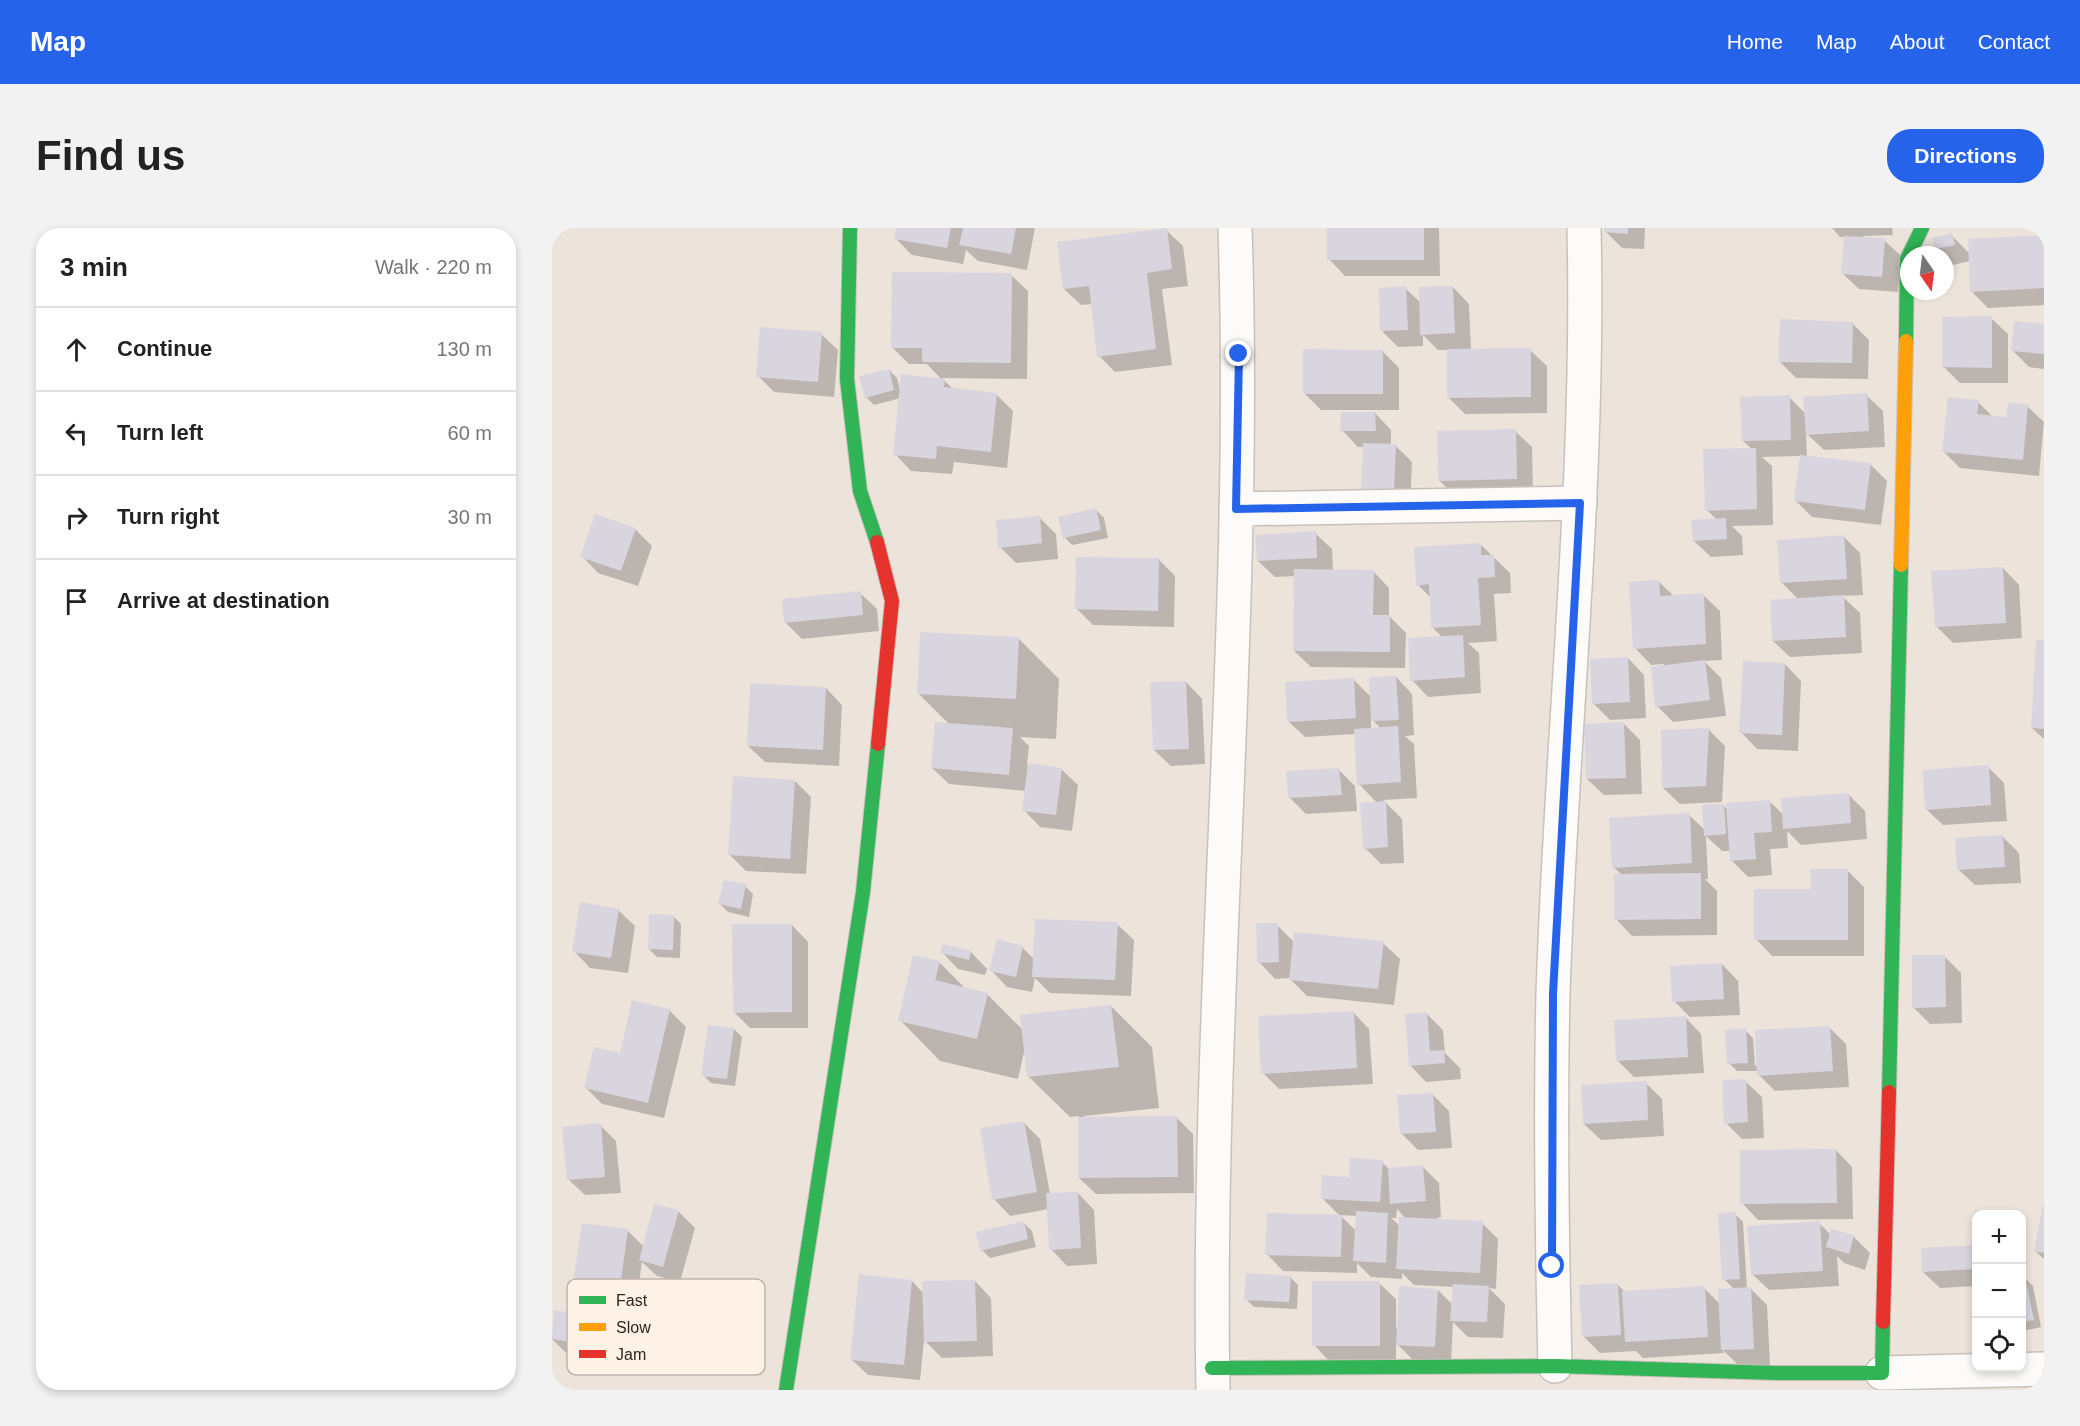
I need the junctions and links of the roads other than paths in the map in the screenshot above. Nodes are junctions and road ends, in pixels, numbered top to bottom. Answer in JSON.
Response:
{"nodes":[{"id":1,"x":850,"y":228,"type":"edge"},
{"id":2,"x":1234,"y":228,"type":"edge"},
{"id":3,"x":1584,"y":228,"type":"edge"},
{"id":4,"x":1922,"y":228,"type":"edge"},
{"id":5,"x":1580,"y":503,"type":"junction"},
{"id":6,"x":1236,"y":509,"type":"junction"},
{"id":7,"x":1555,"y":1366,"type":"junction"},
{"id":8,"x":1882,"y":1373,"type":"junction"},
{"id":9,"x":2037,"y":1376,"type":"edge"},
{"id":10,"x":1212,"y":1379,"type":"edge"},
{"id":11,"x":786,"y":1390,"type":"edge"}],
"edges":[{"from":1,"to":11,"type":"street"},
{"from":2,"to":6,"type":"street"},
{"from":3,"to":5,"type":"street"},
{"from":4,"to":8,"type":"street"},
{"from":5,"to":6,"type":"street"},
{"from":5,"to":7,"type":"street"},
{"from":6,"to":10,"type":"street"},
{"from":7,"to":8,"type":"street"},
{"from":7,"to":10,"type":"street"},
{"from":8,"to":9,"type":"street"}]}
